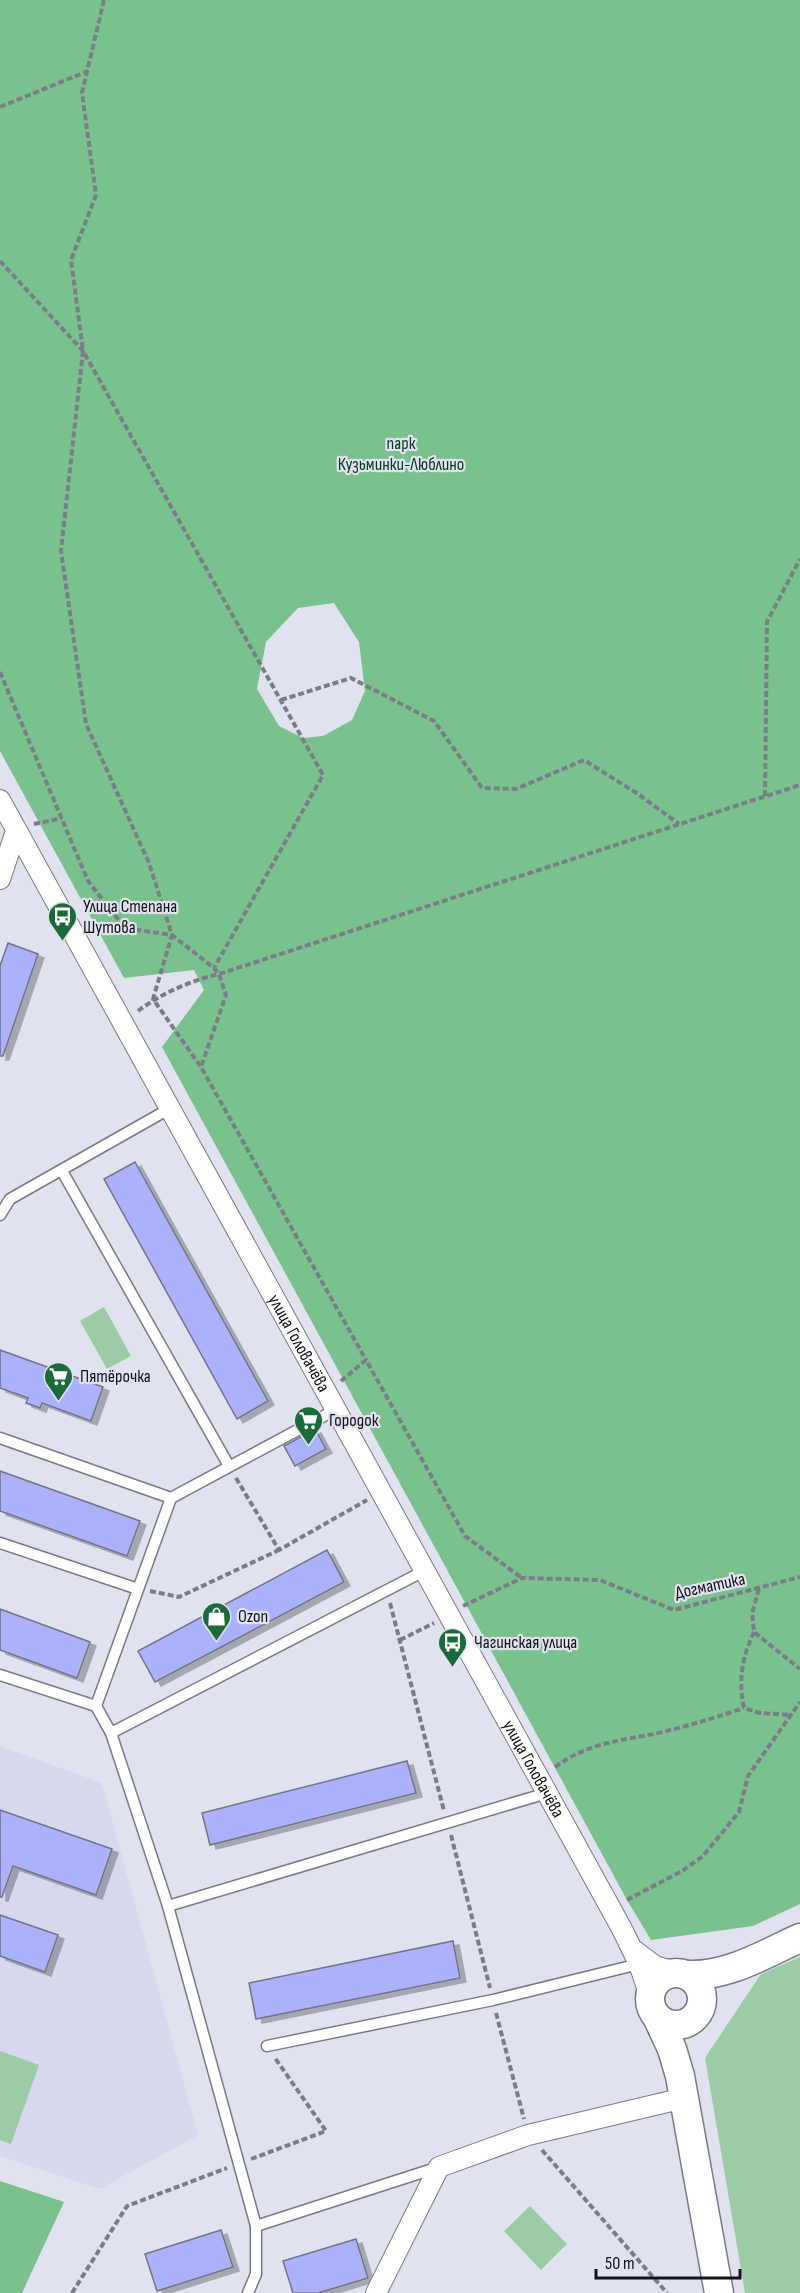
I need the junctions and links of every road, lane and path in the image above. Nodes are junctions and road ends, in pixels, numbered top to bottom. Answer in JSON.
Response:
{"nodes":[{"id":1,"x":104,"y":0,"type":"edge"},
{"id":2,"x":88,"y":71,"type":"junction"},
{"id":3,"x":0,"y":107,"type":"edge"},
{"id":4,"x":0,"y":261,"type":"edge"},
{"id":5,"x":83,"y":351,"type":"junction"},
{"id":6,"x":800,"y":559,"type":"edge"},
{"id":7,"x":0,"y":672,"type":"edge"},
{"id":8,"x":281,"y":700,"type":"junction"},
{"id":9,"x":800,"y":785,"type":"edge"},
{"id":10,"x":765,"y":796,"type":"junction"},
{"id":11,"x":0,"y":800,"type":"edge"},
{"id":12,"x":62,"y":818,"type":"junction"},
{"id":13,"x":679,"y":824,"type":"junction"},
{"id":14,"x":16,"y":831,"type":"junction"},
{"id":15,"x":0,"y":879,"type":"edge"},
{"id":16,"x":172,"y":935,"type":"junction"},
{"id":17,"x":214,"y":968,"type":"junction"},
{"id":18,"x":219,"y":974,"type":"junction"},
{"id":19,"x":153,"y":999,"type":"junction"},
{"id":20,"x":122,"y":1023,"type":"junction"},
{"id":21,"x":201,"y":1067,"type":"junction"},
{"id":22,"x":169,"y":1109,"type":"junction"},
{"id":23,"x":62,"y":1171,"type":"junction"},
{"id":24,"x":0,"y":1215,"type":"edge"},
{"id":25,"x":366,"y":1360,"type":"junction"},
{"id":26,"x":324,"y":1389,"type":"junction"},
{"id":27,"x":336,"y":1410,"type":"junction"},
{"id":28,"x":0,"y":1438,"type":"edge"},
{"id":29,"x":229,"y":1466,"type":"junction"},
{"id":30,"x":381,"y":1492,"type":"junction"},
{"id":31,"x":171,"y":1498,"type":"junction"},
{"id":32,"x":0,"y":1543,"type":"edge"},
{"id":33,"x":279,"y":1550,"type":"junction"},
{"id":34,"x":424,"y":1571,"type":"junction"},
{"id":35,"x":800,"y":1577,"type":"edge"},
{"id":36,"x":522,"y":1578,"type":"junction"},
{"id":37,"x":759,"y":1588,"type":"junction"},
{"id":38,"x":138,"y":1589,"type":"junction"},
{"id":39,"x":387,"y":1591,"type":"junction"},
{"id":40,"x":442,"y":1619,"type":"junction"},
{"id":41,"x":754,"y":1632,"type":"junction"},
{"id":42,"x":400,"y":1640,"type":"junction"},
{"id":43,"x":800,"y":1669,"type":"edge"},
{"id":44,"x":0,"y":1675,"type":"edge"},
{"id":45,"x":800,"y":1702,"type":"edge"},
{"id":46,"x":96,"y":1706,"type":"junction"},
{"id":47,"x":744,"y":1708,"type":"junction"},
{"id":48,"x":793,"y":1715,"type":"junction"},
{"id":49,"x":111,"y":1733,"type":"junction"},
{"id":50,"x":543,"y":1786,"type":"junction"},
{"id":51,"x":447,"y":1823,"type":"junction"},
{"id":52,"x":168,"y":1906,"type":"junction"},
{"id":53,"x":612,"y":1912,"type":"junction"},
{"id":54,"x":800,"y":1938,"type":"edge"},
{"id":55,"x":636,"y":1957,"type":"junction"},
{"id":56,"x":741,"y":1965,"type":"junction"},
{"id":57,"x":683,"y":1974,"type":"junction"},
{"id":58,"x":493,"y":2000,"type":"junction"},
{"id":59,"x":654,"y":2007,"type":"junction"},
{"id":60,"x":698,"y":2014,"type":"junction"},
{"id":61,"x":267,"y":2046,"type":"joint"},
{"id":62,"x":682,"y":2087,"type":"junction"},
{"id":63,"x":528,"y":2135,"type":"junction"},
{"id":64,"x":239,"y":2164,"type":"junction"},
{"id":65,"x":439,"y":2167,"type":"junction"},
{"id":66,"x":256,"y":2226,"type":"junction"},
{"id":67,"x":72,"y":2293,"type":"edge"},
{"id":68,"x":248,"y":2293,"type":"edge"},
{"id":69,"x":376,"y":2293,"type":"edge"},
{"id":70,"x":667,"y":2293,"type":"edge"},
{"id":71,"x":719,"y":2293,"type":"edge"}],
"edges":[{"from":1,"to":2,"type":"path"},
{"from":2,"to":3,"type":"path"},
{"from":2,"to":5,"type":"path"},
{"from":4,"to":5,"type":"path"},
{"from":5,"to":8,"type":"path"},
{"from":5,"to":16,"type":"path"},
{"from":6,"to":10,"type":"path"},
{"from":7,"to":12,"type":"path"},
{"from":8,"to":13,"type":"path"},
{"from":8,"to":17,"type":"path"},
{"from":9,"to":10,"type":"path"},
{"from":10,"to":13,"type":"path"},
{"from":11,"to":14,"type":"street","name":"улица Головачёва"},
{"from":12,"to":14,"type":"path"},
{"from":12,"to":16,"type":"path"},
{"from":13,"to":18,"type":"path"},
{"from":14,"to":15,"type":"street"},
{"from":14,"to":20,"type":"street","name":"улица Головачёва"},
{"from":16,"to":17,"type":"path"},
{"from":16,"to":19,"type":"path"},
{"from":17,"to":18,"type":"path"},
{"from":18,"to":19,"type":"path"},
{"from":18,"to":21,"type":"path"},
{"from":19,"to":20,"type":"path"},
{"from":19,"to":21,"type":"path"},
{"from":20,"to":22,"type":"street","name":"улица Головачёва"},
{"from":21,"to":25,"type":"path"},
{"from":22,"to":23,"type":"lane"},
{"from":22,"to":26,"type":"street","name":"улица Головачёва"},
{"from":23,"to":24,"type":"lane"},
{"from":23,"to":29,"type":"lane"},
{"from":25,"to":26,"type":"path"},
{"from":25,"to":36,"type":"path"},
{"from":26,"to":27,"type":"street","name":"улица Головачёва"},
{"from":27,"to":29,"type":"lane"},
{"from":27,"to":30,"type":"street","name":"улица Головачёва"},
{"from":28,"to":31,"type":"lane"},
{"from":29,"to":31,"type":"lane"},
{"from":29,"to":33,"type":"path"},
{"from":30,"to":33,"type":"path"},
{"from":30,"to":34,"type":"street","name":"улица Головачёва"},
{"from":31,"to":38,"type":"lane"},
{"from":32,"to":38,"type":"lane"},
{"from":33,"to":38,"type":"path"},
{"from":34,"to":39,"type":"lane"},
{"from":34,"to":40,"type":"street","name":"улица Головачёва"},
{"from":35,"to":37,"type":"path","name":"Догматика"},
{"from":36,"to":37,"type":"path","name":"Догматика"},
{"from":36,"to":40,"type":"path"},
{"from":37,"to":41,"type":"path"},
{"from":38,"to":46,"type":"lane"},
{"from":39,"to":42,"type":"path"},
{"from":39,"to":49,"type":"lane"},
{"from":40,"to":42,"type":"path"},
{"from":40,"to":50,"type":"street","name":"улица Головачёва"},
{"from":41,"to":43,"type":"path"},
{"from":41,"to":47,"type":"path"},
{"from":42,"to":51,"type":"path"},
{"from":44,"to":46,"type":"lane"},
{"from":45,"to":48,"type":"path"},
{"from":46,"to":49,"type":"lane"},
{"from":47,"to":48,"type":"path"},
{"from":47,"to":50,"type":"path"},
{"from":48,"to":53,"type":"path"},
{"from":49,"to":52,"type":"lane"},
{"from":50,"to":51,"type":"lane"},
{"from":50,"to":53,"type":"street","name":"улица Головачёва"},
{"from":51,"to":52,"type":"lane"},
{"from":51,"to":58,"type":"path"},
{"from":52,"to":64,"type":"lane"},
{"from":53,"to":55,"type":"street","name":"улица Головачёва"},
{"from":54,"to":56,"type":"street"},
{"from":55,"to":57,"type":"street","name":"улица Головачёва"},
{"from":55,"to":58,"type":"lane"},
{"from":55,"to":59,"type":"street","name":"улица Головачёва"},
{"from":56,"to":57,"type":"street"},
{"from":56,"to":60,"type":"street"},
{"from":57,"to":59,"type":"street"},
{"from":57,"to":60,"type":"street"},
{"from":58,"to":61,"type":"lane"},
{"from":58,"to":63,"type":"path"},
{"from":59,"to":60,"type":"street"},
{"from":59,"to":62,"type":"street"},
{"from":60,"to":62,"type":"street"},
{"from":61,"to":64,"type":"path"},
{"from":62,"to":63,"type":"street"},
{"from":62,"to":71,"type":"street"},
{"from":63,"to":65,"type":"street"},
{"from":63,"to":70,"type":"path"},
{"from":64,"to":66,"type":"lane"},
{"from":64,"to":67,"type":"path"},
{"from":65,"to":66,"type":"lane"},
{"from":65,"to":69,"type":"street"},
{"from":66,"to":68,"type":"lane"}]}
